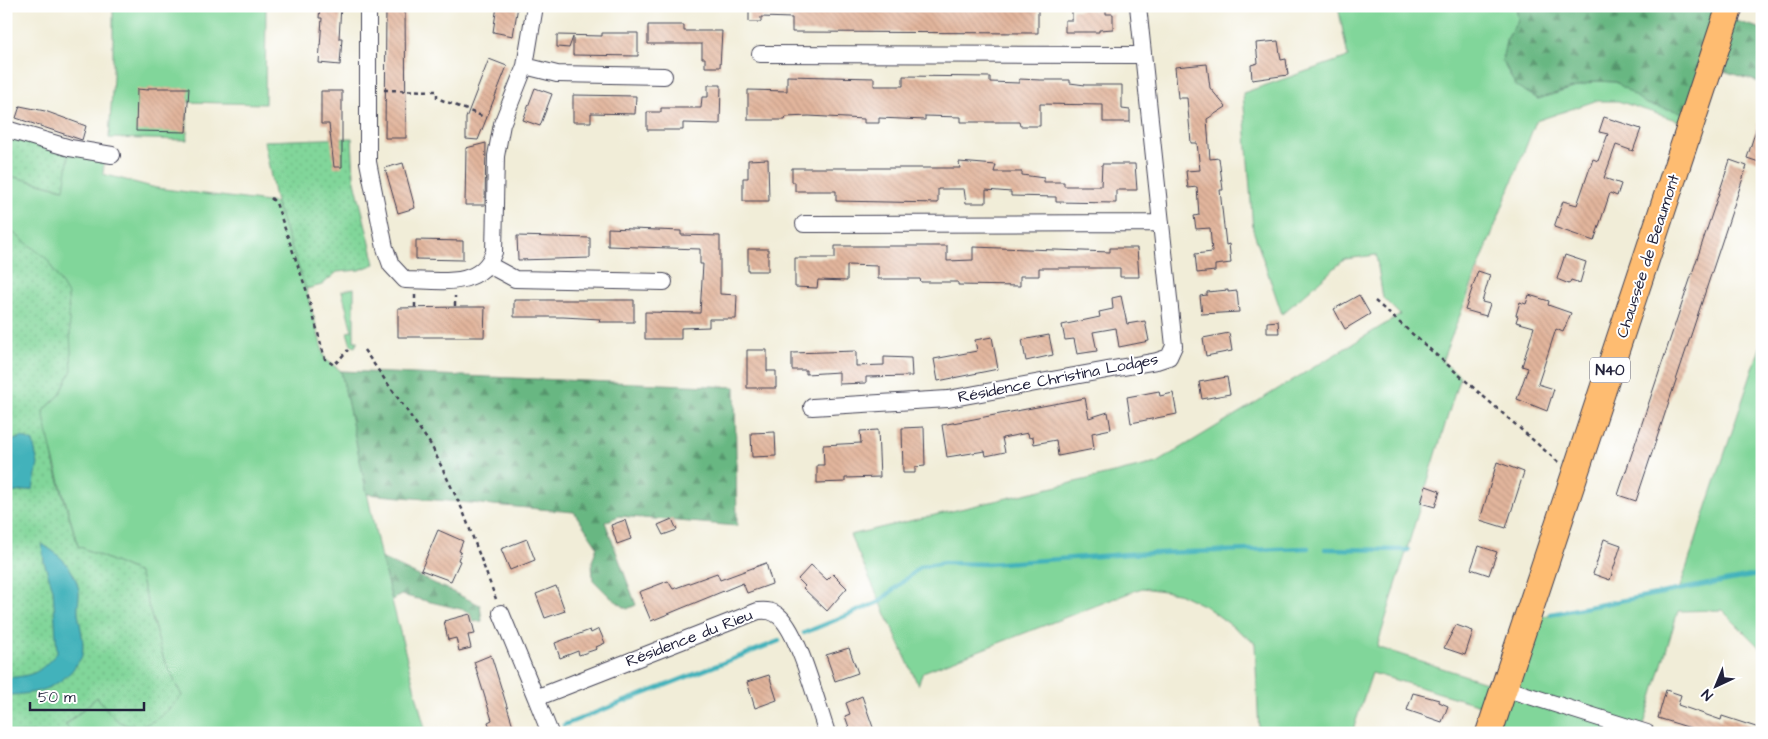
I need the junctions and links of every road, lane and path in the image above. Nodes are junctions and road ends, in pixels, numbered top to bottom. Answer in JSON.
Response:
{"nodes":[{"id":1,"x":368,"y":6,"type":"edge"},
{"id":2,"x":535,"y":6,"type":"edge"},
{"id":3,"x":1138,"y":6,"type":"edge"},
{"id":4,"x":1730,"y":6,"type":"edge"},
{"id":5,"x":760,"y":54,"type":"dead end"},
{"id":6,"x":1142,"y":55,"type":"junction"},
{"id":7,"x":525,"y":66,"type":"junction"},
{"id":8,"x":664,"y":76,"type":"dead end"},
{"id":9,"x":367,"y":90,"type":"junction"},
{"id":10,"x":502,"y":124,"type":"junction"},
{"id":11,"x":6,"y":129,"type":"edge"},
{"id":12,"x":112,"y":155,"type":"dead end"},
{"id":13,"x":271,"y":198,"type":"dead end"},
{"id":14,"x":1160,"y":223,"type":"junction"},
{"id":15,"x":804,"y":224,"type":"dead end"},
{"id":16,"x":489,"y":265,"type":"junction"},
{"id":17,"x":664,"y":282,"type":"dead end"},
{"id":18,"x":1375,"y":302,"type":"dead end"},
{"id":19,"x":348,"y":350,"type":"dead end"},
{"id":20,"x":364,"y":350,"type":"dead end"},
{"id":21,"x":812,"y":407,"type":"dead end"},
{"id":22,"x":1574,"y":476,"type":"junction"},
{"id":23,"x":501,"y":612,"type":"joint"},
{"id":24,"x":1504,"y":688,"type":"junction"},
{"id":25,"x":536,"y":698,"type":"junction"},
{"id":26,"x":550,"y":733,"type":"edge"},
{"id":27,"x":827,"y":733,"type":"edge"},
{"id":28,"x":1489,"y":733,"type":"edge"},
{"id":29,"x":1647,"y":733,"type":"edge"}],
"edges":[{"from":1,"to":9,"type":"street"},
{"from":2,"to":7,"type":"street"},
{"from":3,"to":6,"type":"street","name":"Résidence Christina Lodges"},
{"from":4,"to":22,"type":"main road","name":"Chaussée de Beaumont","number":"N40"},
{"from":5,"to":6,"type":"street"},
{"from":6,"to":14,"type":"street","name":"Résidence Christina Lodges"},
{"from":7,"to":8,"type":"street"},
{"from":7,"to":10,"type":"street"},
{"from":9,"to":10,"type":"path"},
{"from":9,"to":16,"type":"street"},
{"from":10,"to":16,"type":"street"},
{"from":11,"to":12,"type":"street"},
{"from":13,"to":19,"type":"path"},
{"from":14,"to":15,"type":"street"},
{"from":14,"to":21,"type":"street","name":"Résidence Christina Lodges"},
{"from":16,"to":17,"type":"street"},
{"from":18,"to":22,"type":"path"},
{"from":20,"to":23,"type":"path"},
{"from":22,"to":24,"type":"main road","name":"Chaussée de Beaumont","number":"N40"},
{"from":23,"to":25,"type":"street"},
{"from":24,"to":28,"type":"main road","name":"Chaussée de Beaumont","number":"N40"},
{"from":24,"to":29,"type":"street"},
{"from":25,"to":26,"type":"street"},
{"from":25,"to":27,"type":"street","name":"Résidence du Rieu"}]}
